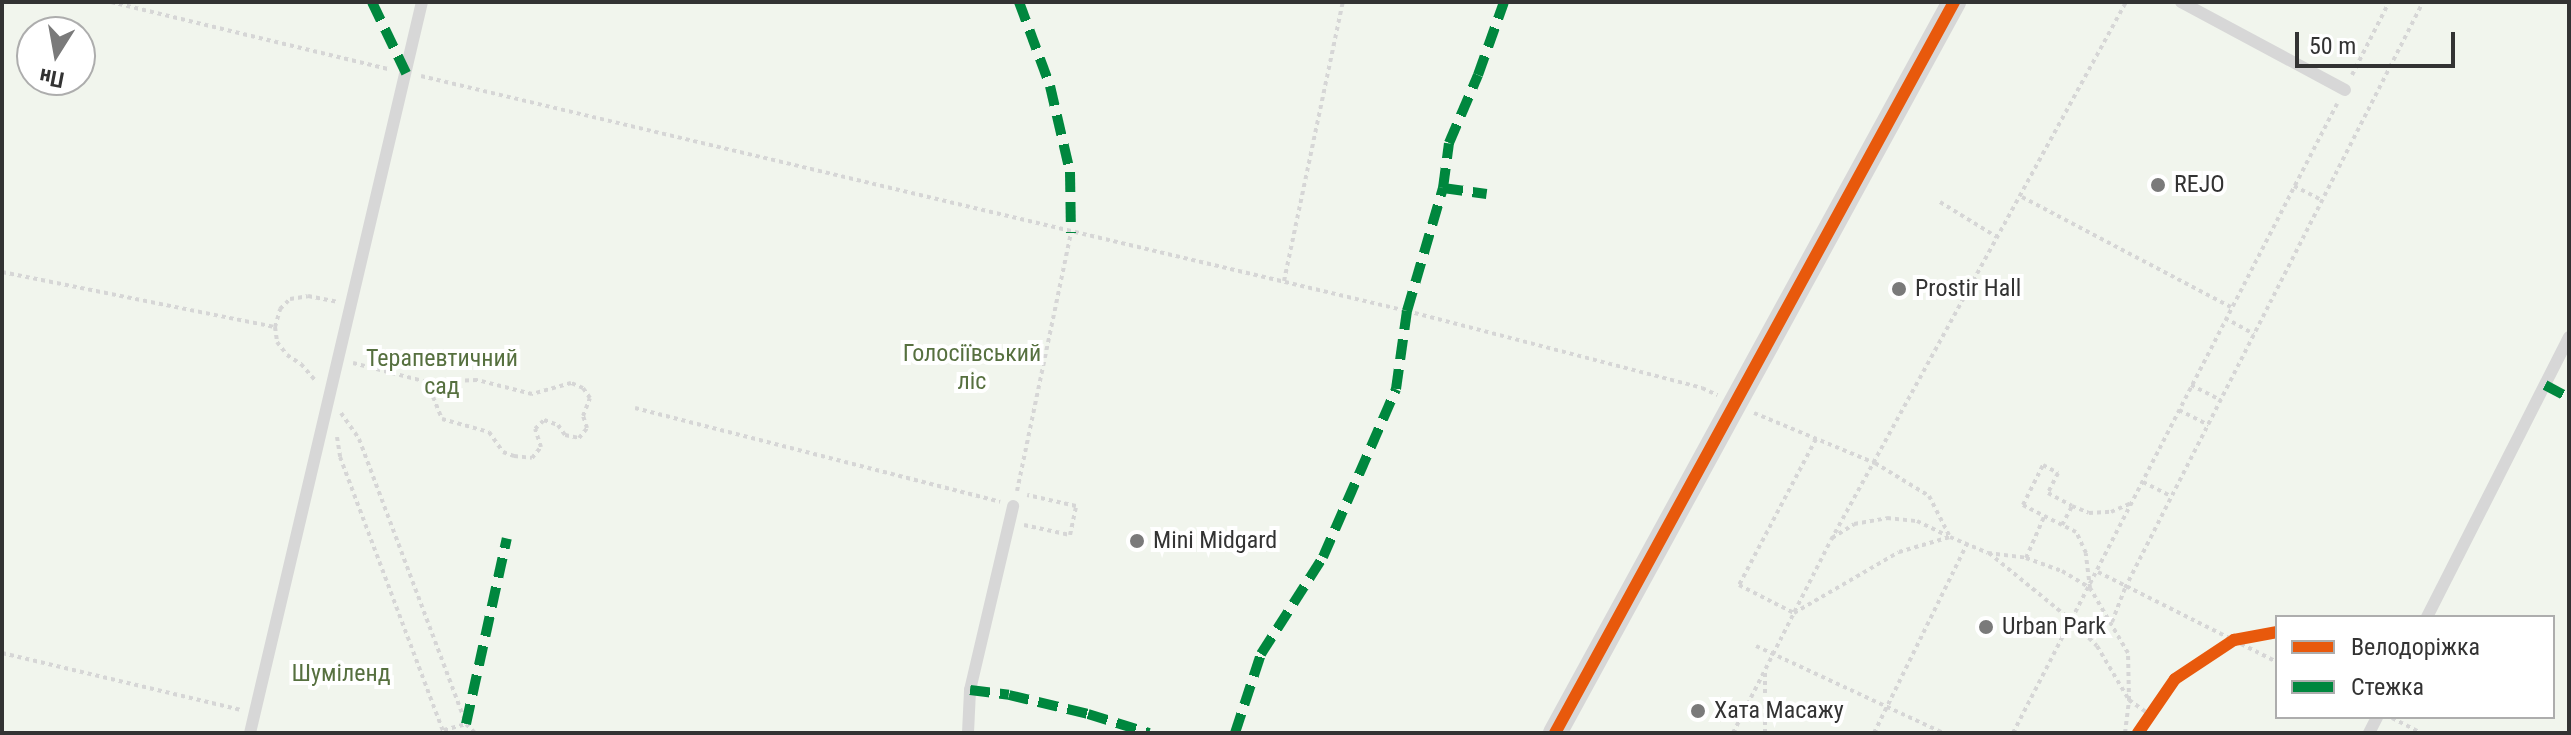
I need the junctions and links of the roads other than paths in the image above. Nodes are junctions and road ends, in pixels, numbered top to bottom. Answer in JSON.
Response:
{"nodes":[{"id":1,"x":422,"y":2,"type":"edge"},
{"id":2,"x":1954,"y":2,"type":"edge"},
{"id":3,"x":2181,"y":2,"type":"edge"},
{"id":4,"x":2345,"y":90,"type":"road end"},
{"id":5,"x":2569,"y":337,"type":"edge"},
{"id":6,"x":1013,"y":506,"type":"road end"},
{"id":7,"x":2428,"y":615,"type":"edge"},
{"id":8,"x":250,"y":733,"type":"edge"},
{"id":9,"x":968,"y":733,"type":"edge"},
{"id":10,"x":1555,"y":733,"type":"edge"}],
"edges":[{"from":1,"to":8,"type":"lane"},
{"from":2,"to":10,"type":"street"},
{"from":3,"to":4,"type":"lane"},
{"from":5,"to":7,"type":"lane"},
{"from":6,"to":9,"type":"lane"}]}
